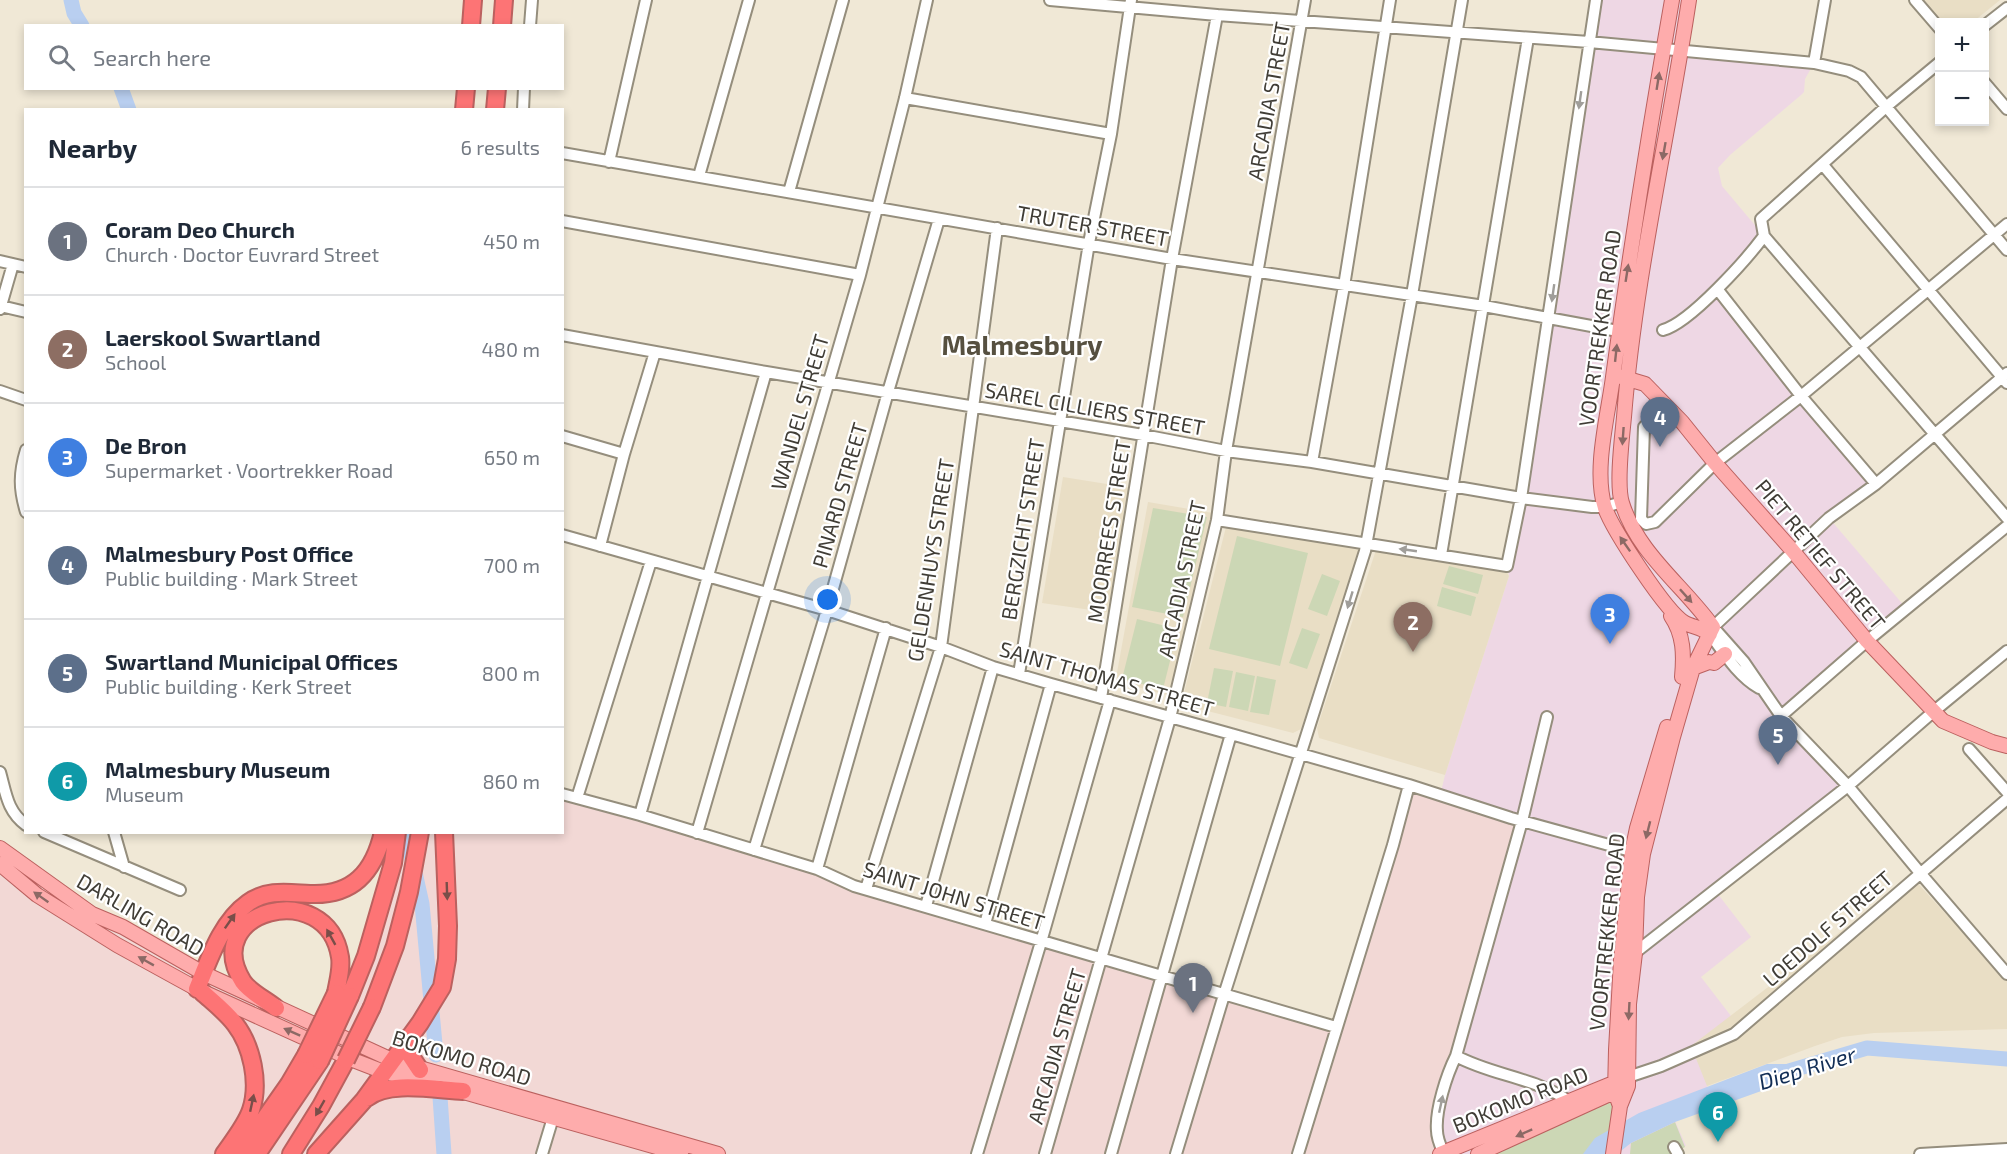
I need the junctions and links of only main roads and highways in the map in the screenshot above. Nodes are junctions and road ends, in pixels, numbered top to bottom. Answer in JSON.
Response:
{"nodes":[{"id":1,"x":473,"y":0,"type":"edge"},
{"id":2,"x":504,"y":0,"type":"edge"},
{"id":3,"x":1672,"y":0,"type":"edge"},
{"id":4,"x":1689,"y":0,"type":"edge"},
{"id":5,"x":471,"y":24,"type":"edge"},
{"id":6,"x":502,"y":24,"type":"edge"},
{"id":7,"x":466,"y":90,"type":"edge"},
{"id":8,"x":497,"y":90,"type":"edge"},
{"id":9,"x":464,"y":108,"type":"edge"},
{"id":10,"x":495,"y":108,"type":"edge"},
{"id":11,"x":1620,"y":376,"type":"junction"},
{"id":12,"x":1657,"y":592,"type":"junction"},
{"id":13,"x":1708,"y":627,"type":"junction"},
{"id":14,"x":1725,"y":654,"type":"road end"},
{"id":15,"x":1688,"y":673,"type":"junction"},
{"id":16,"x":2007,"y":746,"type":"edge"},
{"id":17,"x":382,"y":834,"type":"edge"},
{"id":18,"x":397,"y":834,"type":"edge"},
{"id":19,"x":420,"y":834,"type":"edge"},
{"id":20,"x":444,"y":834,"type":"edge"},
{"id":21,"x":0,"y":848,"type":"edge"},
{"id":22,"x":1638,"y":853,"type":"junction"},
{"id":23,"x":0,"y":864,"type":"edge"},
{"id":24,"x":203,"y":973,"type":"junction"},
{"id":25,"x":199,"y":990,"type":"junction"},
{"id":26,"x":343,"y":995,"type":"junction"},
{"id":27,"x":276,"y":1008,"type":"junction"},
{"id":28,"x":415,"y":1030,"type":"junction"},
{"id":29,"x":313,"y":1058,"type":"junction"},
{"id":30,"x":388,"y":1066,"type":"junction"},
{"id":31,"x":420,"y":1070,"type":"junction"},
{"id":32,"x":463,"y":1091,"type":"junction"},
{"id":33,"x":1621,"y":1093,"type":"junction"},
{"id":34,"x":364,"y":1100,"type":"junction"},
{"id":35,"x":554,"y":1113,"type":"junction"},
{"id":36,"x":224,"y":1154,"type":"edge"},
{"id":37,"x":240,"y":1154,"type":"edge"},
{"id":38,"x":257,"y":1154,"type":"edge"},
{"id":39,"x":291,"y":1154,"type":"edge"},
{"id":40,"x":316,"y":1154,"type":"edge"},
{"id":41,"x":681,"y":1154,"type":"edge"},
{"id":42,"x":718,"y":1154,"type":"edge"},
{"id":43,"x":1442,"y":1154,"type":"edge"},
{"id":44,"x":1478,"y":1154,"type":"edge"},
{"id":45,"x":1613,"y":1154,"type":"edge"}],
"edges":[{"from":1,"to":5,"type":"highway"},
{"from":2,"to":6,"type":"highway"},
{"from":11,"to":3,"type":"main road","name":"VOORTREKKER ROAD","one_way":true},
{"from":4,"to":11,"type":"main road","name":"VOORTREKKER ROAD","one_way":true},
{"from":7,"to":9,"type":"highway"},
{"from":8,"to":10,"type":"highway"},
{"from":12,"to":11,"type":"main road","name":"VOORTREKKER ROAD","one_way":true},
{"from":11,"to":13,"type":"main road","name":"VOORTREKKER ROAD","one_way":true},
{"from":11,"to":16,"type":"main road","name":"PIET RETIEF STREET"},
{"from":12,"to":13,"type":"main road","name":"VOORTREKKER ROAD"},
{"from":12,"to":15,"type":"main road"},
{"from":13,"to":15,"type":"main road","name":"VOORTREKKER ROAD"},
{"from":14,"to":15,"type":"main road"},
{"from":15,"to":22,"type":"main road","name":"VOORTREKKER ROAD"},
{"from":24,"to":17,"type":"highway","one_way":true},
{"from":18,"to":26,"type":"highway"},
{"from":19,"to":39,"type":"highway","one_way":true,"bridge":true},
{"from":20,"to":28,"type":"highway","one_way":true},
{"from":21,"to":24,"type":"main road","name":"DARLING ROAD"},
{"from":22,"to":33,"type":"main road","name":"VOORTREKKER ROAD","one_way":true},
{"from":22,"to":33,"type":"main road","name":"VOORTREKKER ROAD"},
{"from":25,"to":23,"type":"main road","name":"DARLING ROAD","one_way":true},
{"from":24,"to":25,"type":"highway"},
{"from":24,"to":27,"type":"main road","name":"BOKOMO ROAD"},
{"from":30,"to":25,"type":"main road","name":"BOKOMO ROAD","one_way":true},
{"from":36,"to":25,"type":"highway","one_way":true},
{"from":26,"to":27,"type":"highway","one_way":true},
{"from":26,"to":29,"type":"highway","bridge":true},
{"from":27,"to":30,"type":"main road","name":"BOKOMO ROAD"},
{"from":28,"to":30,"type":"highway"},
{"from":28,"to":31,"type":"highway"},
{"from":29,"to":37,"type":"highway"},
{"from":29,"to":38,"type":"highway"},
{"from":30,"to":31,"type":"main road","name":"BOKOMO ROAD"},
{"from":30,"to":32,"type":"main road","name":"BOKOMO ROAD"},
{"from":30,"to":34,"type":"highway"},
{"from":31,"to":35,"type":"main road","name":"BOKOMO ROAD"},
{"from":32,"to":34,"type":"highway"},
{"from":32,"to":35,"type":"main road","name":"BOKOMO ROAD"},
{"from":33,"to":43,"type":"main road","name":"BOKOMO ROAD"},
{"from":33,"to":44,"type":"main road","name":"BOKOMO ROAD","one_way":true},
{"from":33,"to":45,"type":"main road","name":"VOORTREKKER ROAD"},
{"from":34,"to":40,"type":"highway"},
{"from":35,"to":41,"type":"main road","name":"BOKOMO ROAD"},
{"from":35,"to":42,"type":"main road","name":"BOKOMO ROAD"}]}
